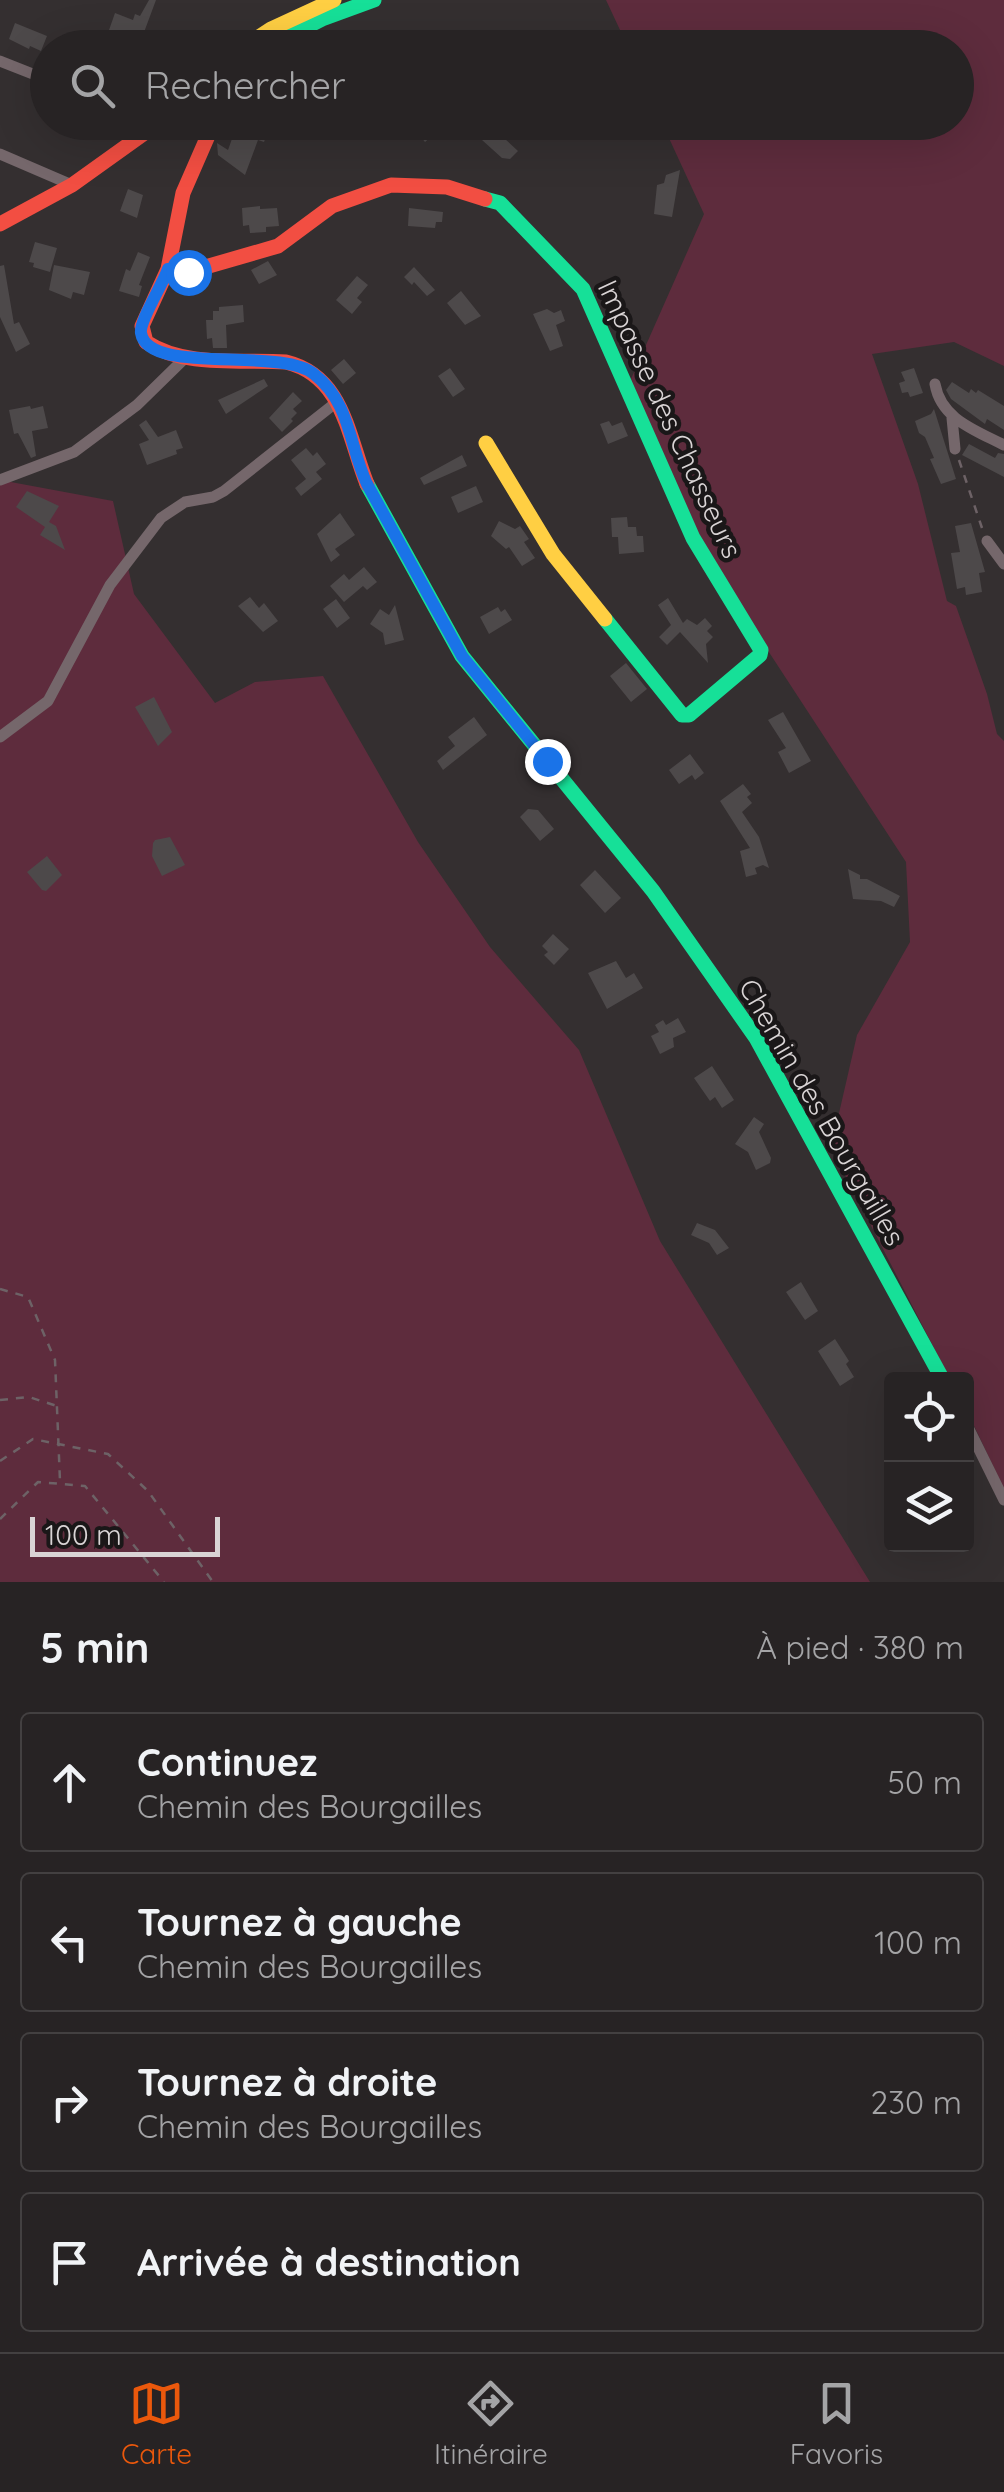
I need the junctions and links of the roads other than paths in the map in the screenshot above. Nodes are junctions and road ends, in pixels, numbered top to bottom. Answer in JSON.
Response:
{"nodes":[{"id":1,"x":334,"y":0,"type":"edge"},
{"id":2,"x":374,"y":0,"type":"edge"},
{"id":3,"x":269,"y":30,"type":"edge"},
{"id":4,"x":302,"y":30,"type":"edge"},
{"id":5,"x":0,"y":62,"type":"edge"},
{"id":6,"x":30,"y":73,"type":"edge"},
{"id":7,"x":132,"y":140,"type":"edge"},
{"id":8,"x":206,"y":140,"type":"edge"},
{"id":9,"x":0,"y":154,"type":"edge"},
{"id":10,"x":72,"y":185,"type":"junction"},
{"id":11,"x":0,"y":224,"type":"edge"},
{"id":12,"x":168,"y":269,"type":"junction"},
{"id":13,"x":183,"y":360,"type":"junction"},
{"id":14,"x":934,"y":384,"type":"dead end"},
{"id":15,"x":338,"y":402,"type":"junction"},
{"id":16,"x":952,"y":418,"type":"junction"},
{"id":17,"x":486,"y":443,"type":"dead end"},
{"id":18,"x":1004,"y":446,"type":"edge"},
{"id":19,"x":955,"y":449,"type":"road end"},
{"id":20,"x":0,"y":480,"type":"edge"},
{"id":21,"x":986,"y":541,"type":"road end"},
{"id":22,"x":1004,"y":564,"type":"edge"},
{"id":23,"x":0,"y":737,"type":"edge"},
{"id":24,"x":939,"y":1372,"type":"edge"},
{"id":25,"x":974,"y":1439,"type":"edge"},
{"id":26,"x":1004,"y":1500,"type":"edge"}],
"edges":[{"from":1,"to":3,"type":"street"},
{"from":2,"to":4,"type":"street"},
{"from":5,"to":6,"type":"street"},
{"from":7,"to":10,"type":"street"},
{"from":8,"to":12,"type":"street"},
{"from":9,"to":10,"type":"street"},
{"from":10,"to":11,"type":"street"},
{"from":12,"to":13,"type":"street"},
{"from":12,"to":17,"type":"street","name":"Impasse des Chasseurs"},
{"from":13,"to":15,"type":"street","name":"Chemin des Bourgailles"},
{"from":13,"to":20,"type":"street"},
{"from":14,"to":16,"type":"street"},
{"from":15,"to":23,"type":"street"},
{"from":15,"to":24,"type":"street","name":"Chemin des Bourgailles"},
{"from":16,"to":18,"type":"street"},
{"from":16,"to":19,"type":"street"},
{"from":21,"to":22,"type":"street"},
{"from":25,"to":26,"type":"street"}]}
